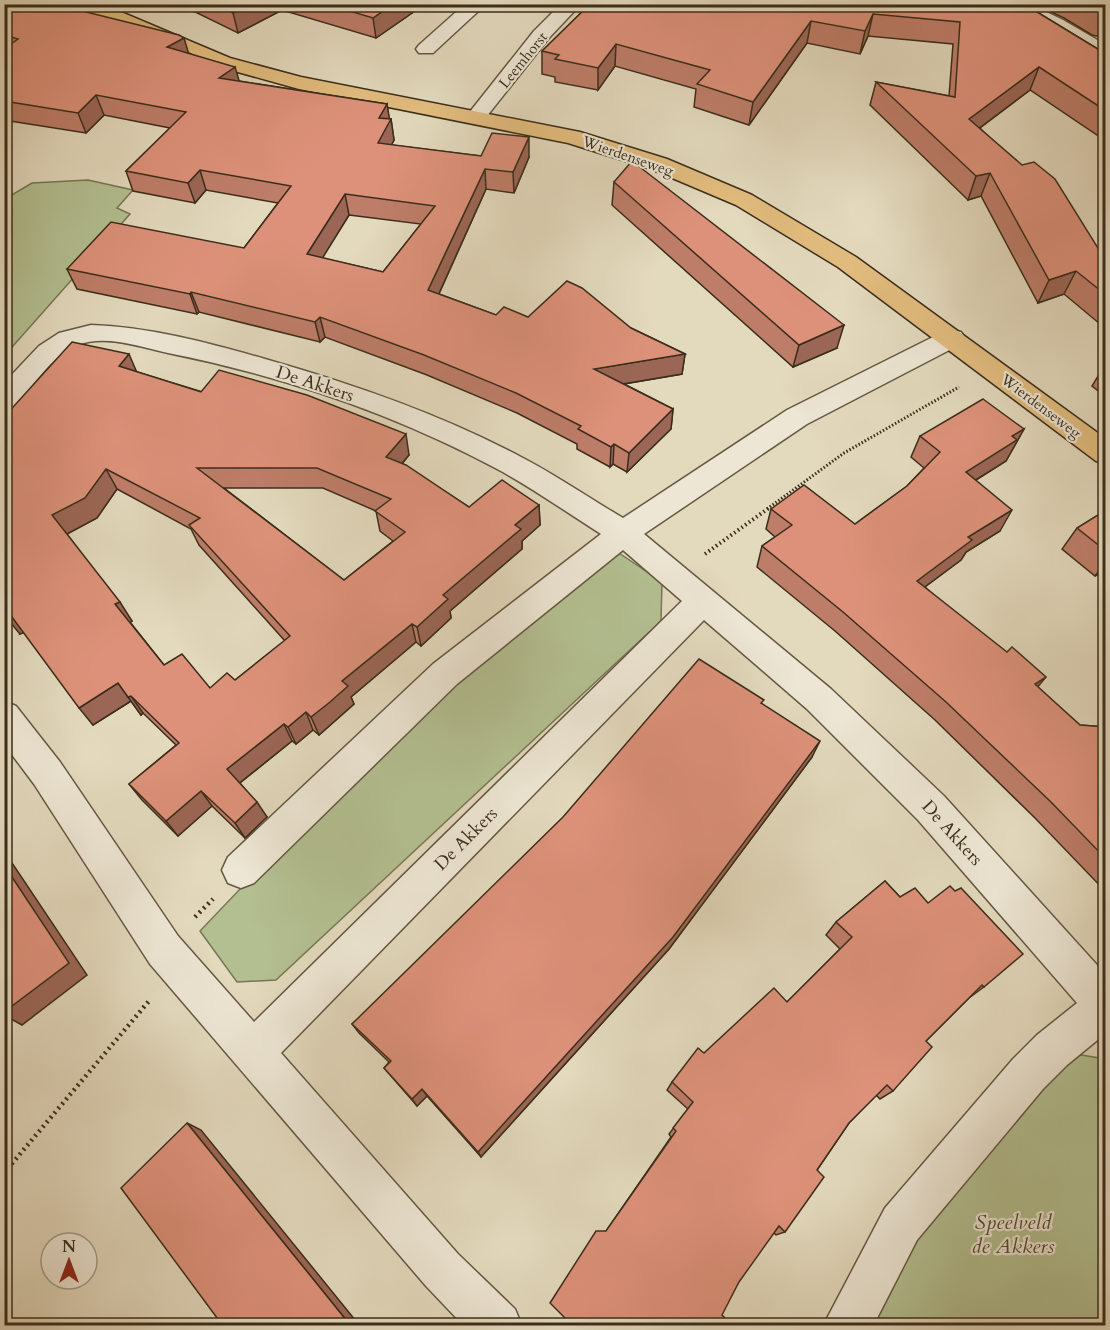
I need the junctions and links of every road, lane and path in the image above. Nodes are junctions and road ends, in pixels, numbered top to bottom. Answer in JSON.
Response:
{"nodes":[{"id":1,"x":85,"y":4,"type":"edge"},
{"id":2,"x":477,"y":4,"type":"edge"},
{"id":3,"x":572,"y":4,"type":"edge"},
{"id":4,"x":1002,"y":4,"type":"edge"},
{"id":5,"x":426,"y":49,"type":"dead end"},
{"id":6,"x":1106,"y":54,"type":"edge"},
{"id":7,"x":476,"y":117,"type":"junction"},
{"id":8,"x":952,"y":338,"type":"junction"},
{"id":9,"x":991,"y":368,"type":"junction"},
{"id":10,"x":4,"y":401,"type":"edge"},
{"id":11,"x":1106,"y":454,"type":"edge"},
{"id":12,"x":623,"y":532,"type":"junction"},
{"id":13,"x":676,"y":576,"type":"junction"},
{"id":14,"x":704,"y":600,"type":"junction"},
{"id":15,"x":4,"y":716,"type":"edge"},
{"id":16,"x":241,"y":870,"type":"joint"},
{"id":17,"x":171,"y":958,"type":"junction"},
{"id":18,"x":1106,"y":1006,"type":"edge"},
{"id":19,"x":253,"y":1052,"type":"junction"},
{"id":20,"x":4,"y":1173,"type":"edge"},
{"id":21,"x":498,"y":1326,"type":"edge"},
{"id":22,"x":847,"y":1326,"type":"edge"}],
"edges":[{"from":1,"to":7,"type":"main road","name":"Wierdenseweg"},
{"from":2,"to":5,"type":"street"},
{"from":3,"to":7,"type":"street","name":"Leemhorst"},
{"from":4,"to":6,"type":"street"},
{"from":7,"to":8,"type":"main road","name":"Wierdenseweg"},
{"from":8,"to":9,"type":"main road","name":"Wierdenseweg"},
{"from":8,"to":12,"type":"street"},
{"from":9,"to":11,"type":"main road","name":"Wierdenseweg"},
{"from":9,"to":13,"type":"path"},
{"from":10,"to":12,"type":"street","name":"De Akkers"},
{"from":12,"to":13,"type":"street","name":"De Akkers"},
{"from":12,"to":16,"type":"street"},
{"from":13,"to":14,"type":"street","name":"De Akkers"},
{"from":14,"to":18,"type":"street","name":"De Akkers"},
{"from":14,"to":19,"type":"street","name":"De Akkers"},
{"from":15,"to":17,"type":"street"},
{"from":16,"to":17,"type":"path"},
{"from":17,"to":19,"type":"street"},
{"from":17,"to":20,"type":"path"},
{"from":18,"to":22,"type":"street","name":"De Akkers"},
{"from":19,"to":21,"type":"street"}]}
